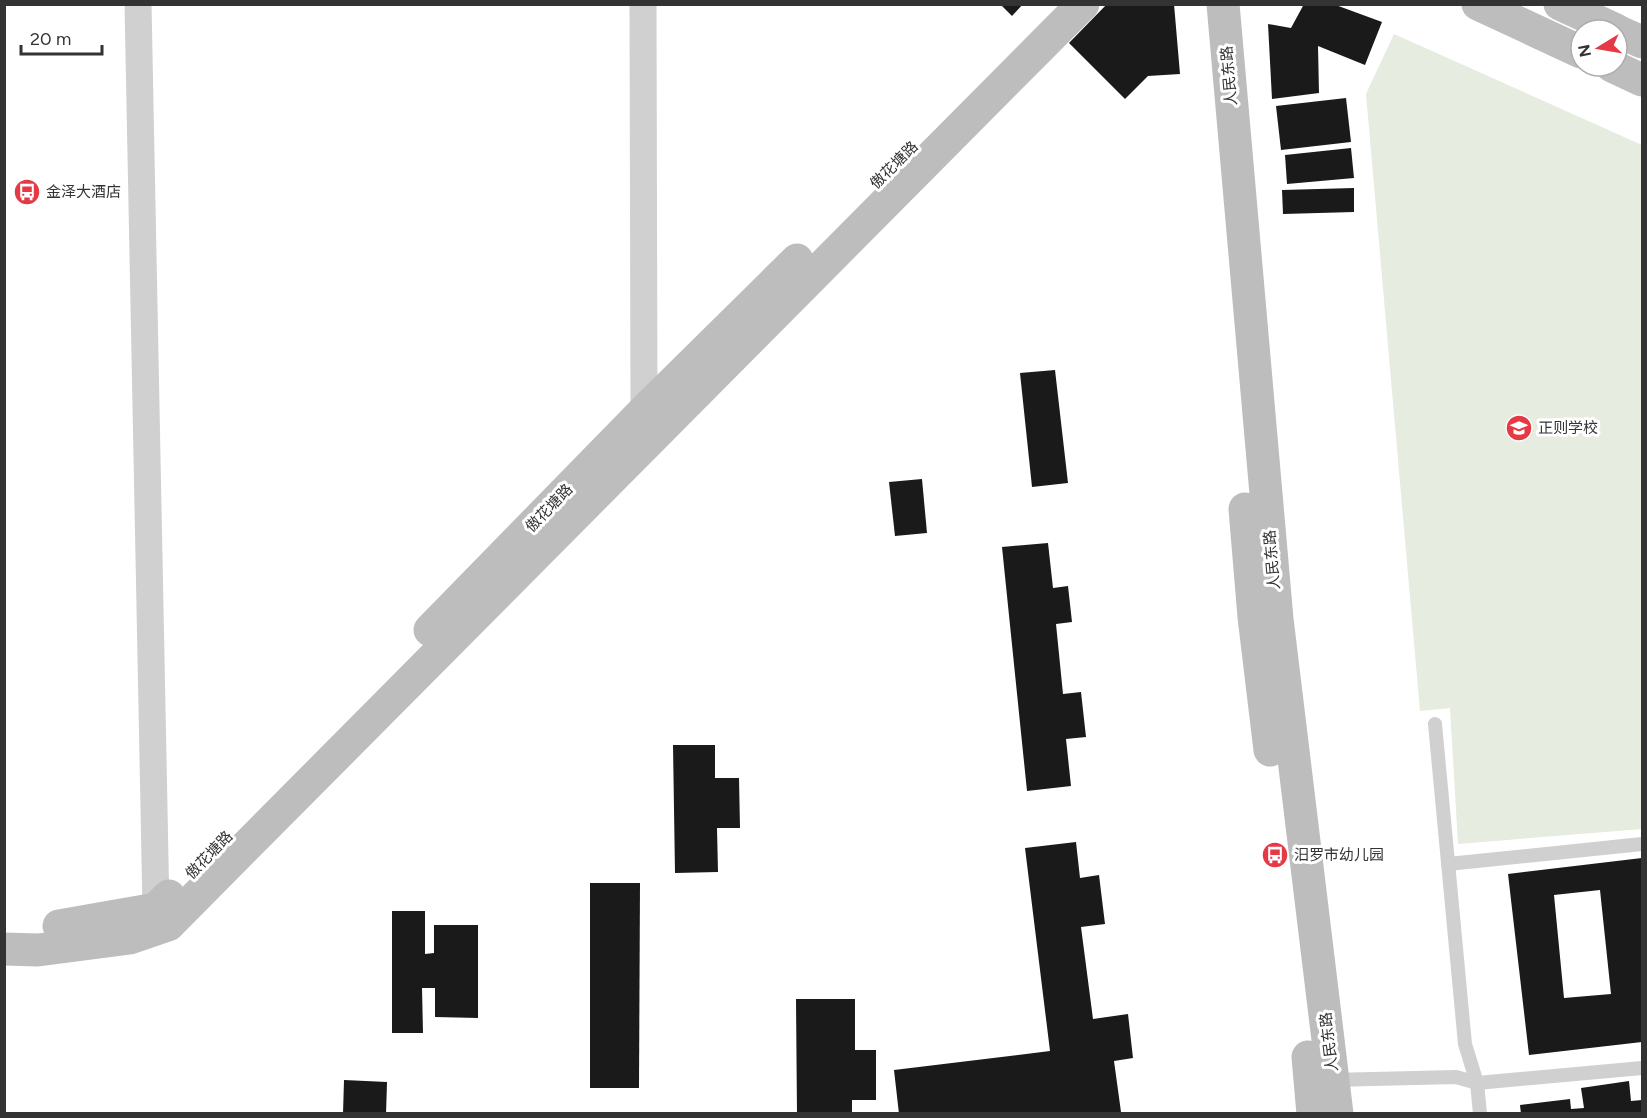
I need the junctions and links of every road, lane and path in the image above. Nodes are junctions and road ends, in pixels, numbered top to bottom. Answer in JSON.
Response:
{"nodes":[{"id":1,"x":138,"y":4,"type":"edge"},
{"id":2,"x":643,"y":4,"type":"edge"},
{"id":3,"x":1057,"y":4,"type":"edge"},
{"id":4,"x":1083,"y":4,"type":"edge"},
{"id":5,"x":1203,"y":4,"type":"edge"},
{"id":6,"x":1223,"y":4,"type":"edge"},
{"id":7,"x":1478,"y":4,"type":"edge"},
{"id":8,"x":1560,"y":4,"type":"edge"},
{"id":9,"x":1590,"y":18,"type":"edge"},
{"id":10,"x":1569,"y":46,"type":"edge"},
{"id":11,"x":644,"y":411,"type":"junction"},
{"id":12,"x":1435,"y":724,"type":"dead end"},
{"id":13,"x":1642,"y":844,"type":"edge"},
{"id":14,"x":1448,"y":864,"type":"junction"},
{"id":15,"x":156,"y":909,"type":"junction"},
{"id":16,"x":4,"y":930,"type":"edge"},
{"id":17,"x":4,"y":949,"type":"edge"},
{"id":18,"x":1642,"y":1068,"type":"edge"},
{"id":19,"x":1322,"y":1080,"type":"junction"},
{"id":20,"x":1477,"y":1083,"type":"junction"},
{"id":21,"x":1314,"y":1113,"type":"edge"},
{"id":22,"x":1337,"y":1113,"type":"edge"},
{"id":23,"x":1480,"y":1113,"type":"edge"}],
"edges":[{"from":1,"to":15,"type":"street"},
{"from":2,"to":11,"type":"street"},
{"from":3,"to":11,"type":"street","name":"傲花塘路"},
{"from":4,"to":17,"type":"street"},
{"from":5,"to":19,"type":"street","name":"人民东路"},
{"from":6,"to":19,"type":"street","name":"人民东路"},
{"from":7,"to":10,"type":"street"},
{"from":8,"to":9,"type":"street"},
{"from":11,"to":15,"type":"street","name":"傲花塘路"},
{"from":12,"to":14,"type":"lane"},
{"from":13,"to":14,"type":"lane"},
{"from":14,"to":20,"type":"lane"},
{"from":15,"to":16,"type":"street"},
{"from":18,"to":20,"type":"lane"},
{"from":19,"to":20,"type":"lane"},
{"from":19,"to":21,"type":"street","name":"人民东路"},
{"from":19,"to":22,"type":"street","name":"人民东路"},
{"from":20,"to":23,"type":"lane"}]}
